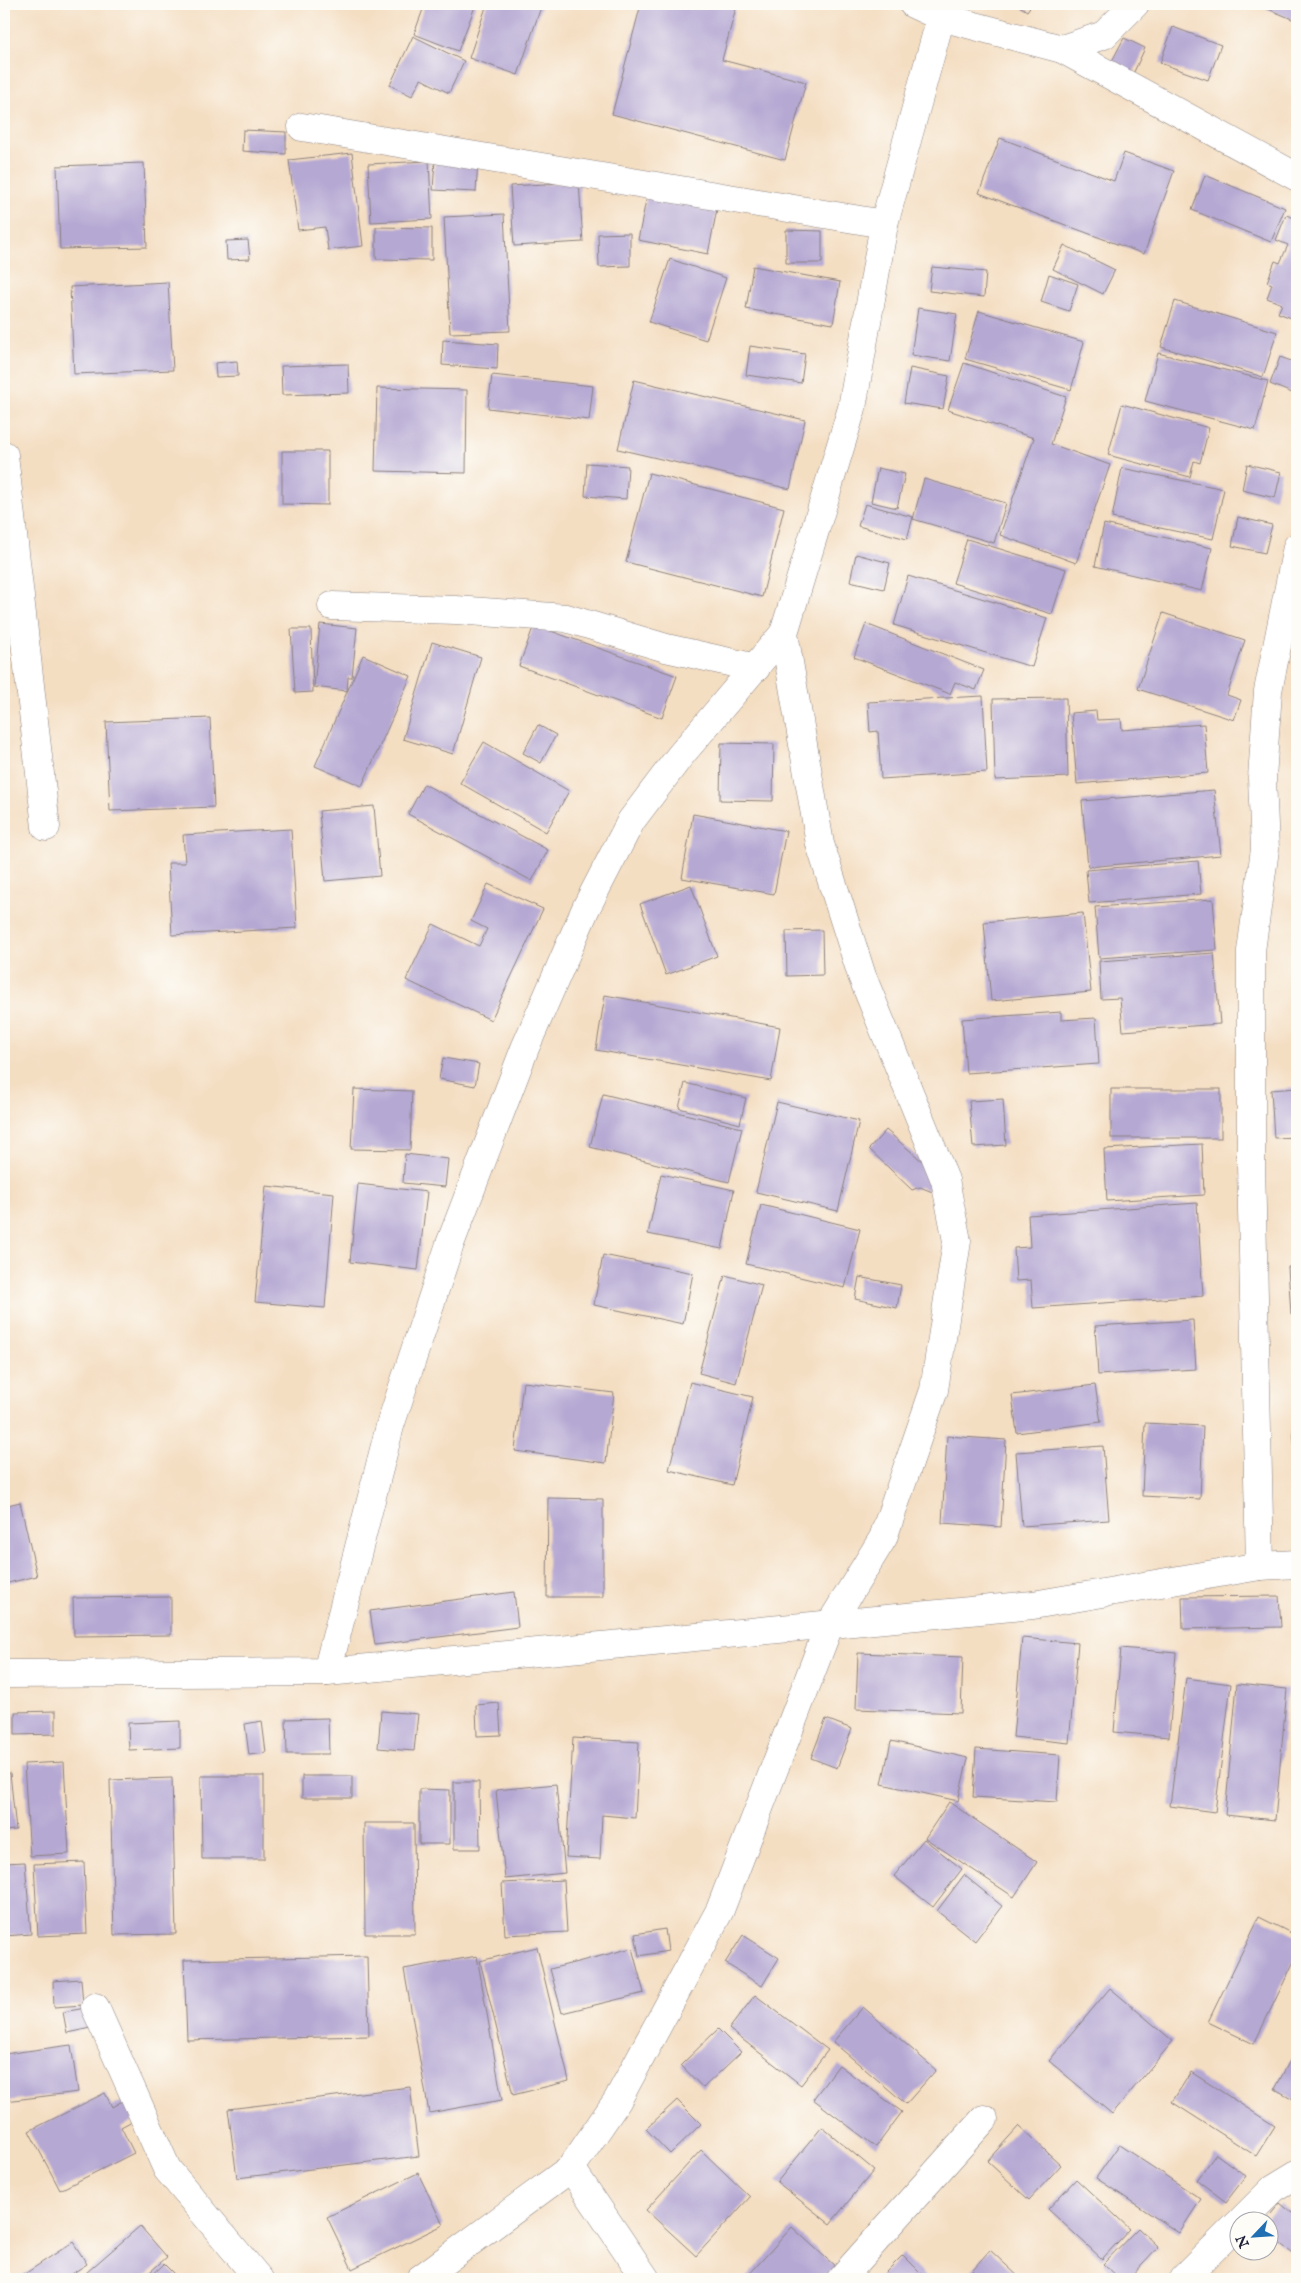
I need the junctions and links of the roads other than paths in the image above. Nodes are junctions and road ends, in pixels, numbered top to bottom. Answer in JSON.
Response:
{"nodes":[{"id":1,"x":913,"y":4,"type":"edge"},
{"id":2,"x":1135,"y":4,"type":"edge"},
{"id":3,"x":940,"y":17,"type":"junction"},
{"id":4,"x":1062,"y":49,"type":"junction"},
{"id":5,"x":302,"y":127,"type":"dead end"},
{"id":6,"x":1297,"y":177,"type":"edge"},
{"id":7,"x":884,"y":224,"type":"junction"},
{"id":8,"x":4,"y":455,"type":"edge"},
{"id":9,"x":1297,"y":547,"type":"edge"},
{"id":10,"x":332,"y":606,"type":"dead end"},
{"id":11,"x":784,"y":633,"type":"junction"},
{"id":12,"x":756,"y":668,"type":"junction"},
{"id":13,"x":46,"y":827,"type":"dead end"},
{"id":14,"x":1297,"y":1564,"type":"edge"},
{"id":15,"x":1260,"y":1566,"type":"junction"},
{"id":16,"x":829,"y":1626,"type":"junction"},
{"id":17,"x":327,"y":1672,"type":"junction"},
{"id":18,"x":4,"y":1674,"type":"edge"},
{"id":19,"x":95,"y":2007,"type":"dead end"},
{"id":20,"x":984,"y":2119,"type":"dead end"},
{"id":21,"x":571,"y":2168,"type":"junction"},
{"id":22,"x":1297,"y":2174,"type":"edge"},
{"id":23,"x":1252,"y":2210,"type":"edge"},
{"id":24,"x":1228,"y":2234,"type":"edge"},
{"id":25,"x":259,"y":2279,"type":"edge"},
{"id":26,"x":420,"y":2279,"type":"edge"},
{"id":27,"x":646,"y":2279,"type":"edge"},
{"id":28,"x":841,"y":2279,"type":"edge"},
{"id":29,"x":1183,"y":2279,"type":"edge"}],
"edges":[{"from":1,"to":3,"type":"street"},
{"from":2,"to":4,"type":"street"},
{"from":3,"to":4,"type":"street"},
{"from":3,"to":7,"type":"street"},
{"from":4,"to":6,"type":"street"},
{"from":5,"to":7,"type":"street"},
{"from":7,"to":11,"type":"street"},
{"from":8,"to":13,"type":"street"},
{"from":9,"to":15,"type":"street"},
{"from":10,"to":12,"type":"street"},
{"from":11,"to":12,"type":"street"},
{"from":11,"to":16,"type":"street"},
{"from":12,"to":17,"type":"street"},
{"from":14,"to":15,"type":"street"},
{"from":15,"to":16,"type":"street"},
{"from":16,"to":17,"type":"street"},
{"from":16,"to":21,"type":"street"},
{"from":17,"to":18,"type":"street"},
{"from":19,"to":25,"type":"street"},
{"from":20,"to":28,"type":"street"},
{"from":21,"to":26,"type":"street"},
{"from":21,"to":27,"type":"street"},
{"from":22,"to":23,"type":"street"},
{"from":24,"to":29,"type":"street"}]}
